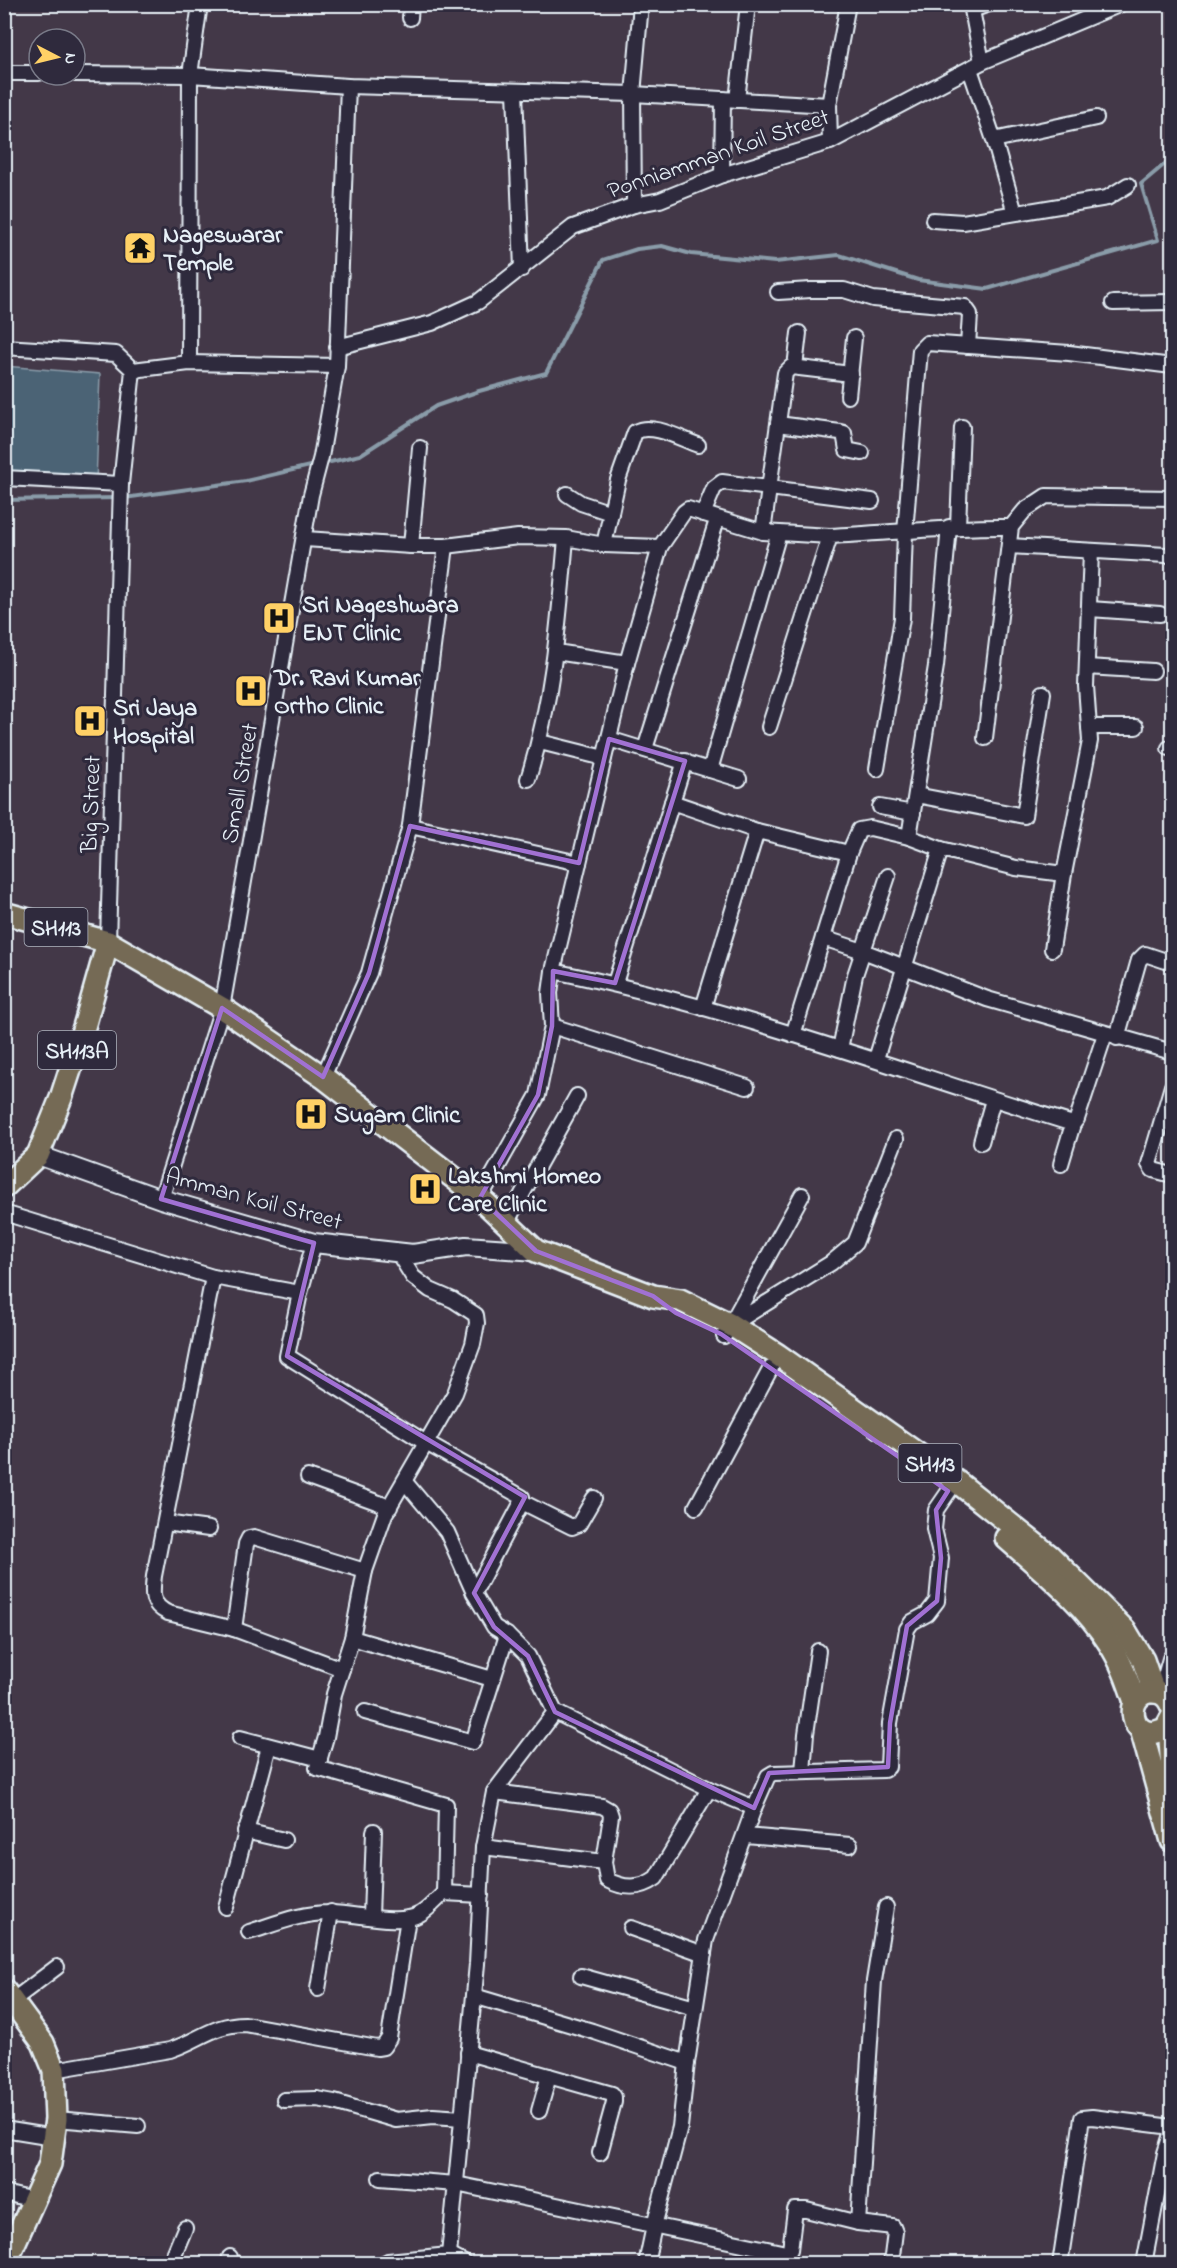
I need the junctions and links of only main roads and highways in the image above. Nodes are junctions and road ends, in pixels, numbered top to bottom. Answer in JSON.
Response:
{"nodes":[{"id":1,"x":4,"y":913,"type":"edge"},
{"id":2,"x":108,"y":942,"type":"junction"},
{"id":3,"x":4,"y":1187,"type":"edge"},
{"id":4,"x":728,"y":1330,"type":"junction"},
{"id":5,"x":952,"y":1486,"type":"junction"},
{"id":6,"x":1135,"y":1702,"type":"junction"},
{"id":7,"x":1166,"y":1707,"type":"edge"},
{"id":8,"x":1141,"y":1729,"type":"junction"},
{"id":9,"x":1173,"y":1770,"type":"edge"},
{"id":10,"x":1173,"y":1841,"type":"edge"},
{"id":11,"x":8,"y":1995,"type":"edge"},
{"id":12,"x":5,"y":2264,"type":"edge"}],
"edges":[{"from":1,"to":2,"type":"main road","number":"SH113"},
{"from":2,"to":3,"type":"main road","number":"SH113A"},
{"from":2,"to":4,"type":"main road","number":"SH113"},
{"from":4,"to":5,"type":"main road","number":"SH113"},
{"from":4,"to":5,"type":"main road","number":"SH113"},
{"from":5,"to":6,"type":"main road","number":"SH113"},
{"from":5,"to":7,"type":"main road","number":"SH113"},
{"from":6,"to":7,"type":"main road"},
{"from":6,"to":8,"type":"main road","number":"SH113"},
{"from":7,"to":8,"type":"main road"},
{"from":7,"to":9,"type":"main road","number":"SH113"},
{"from":8,"to":10,"type":"main road","number":"SH113"},
{"from":11,"to":12,"type":"main road"}]}
